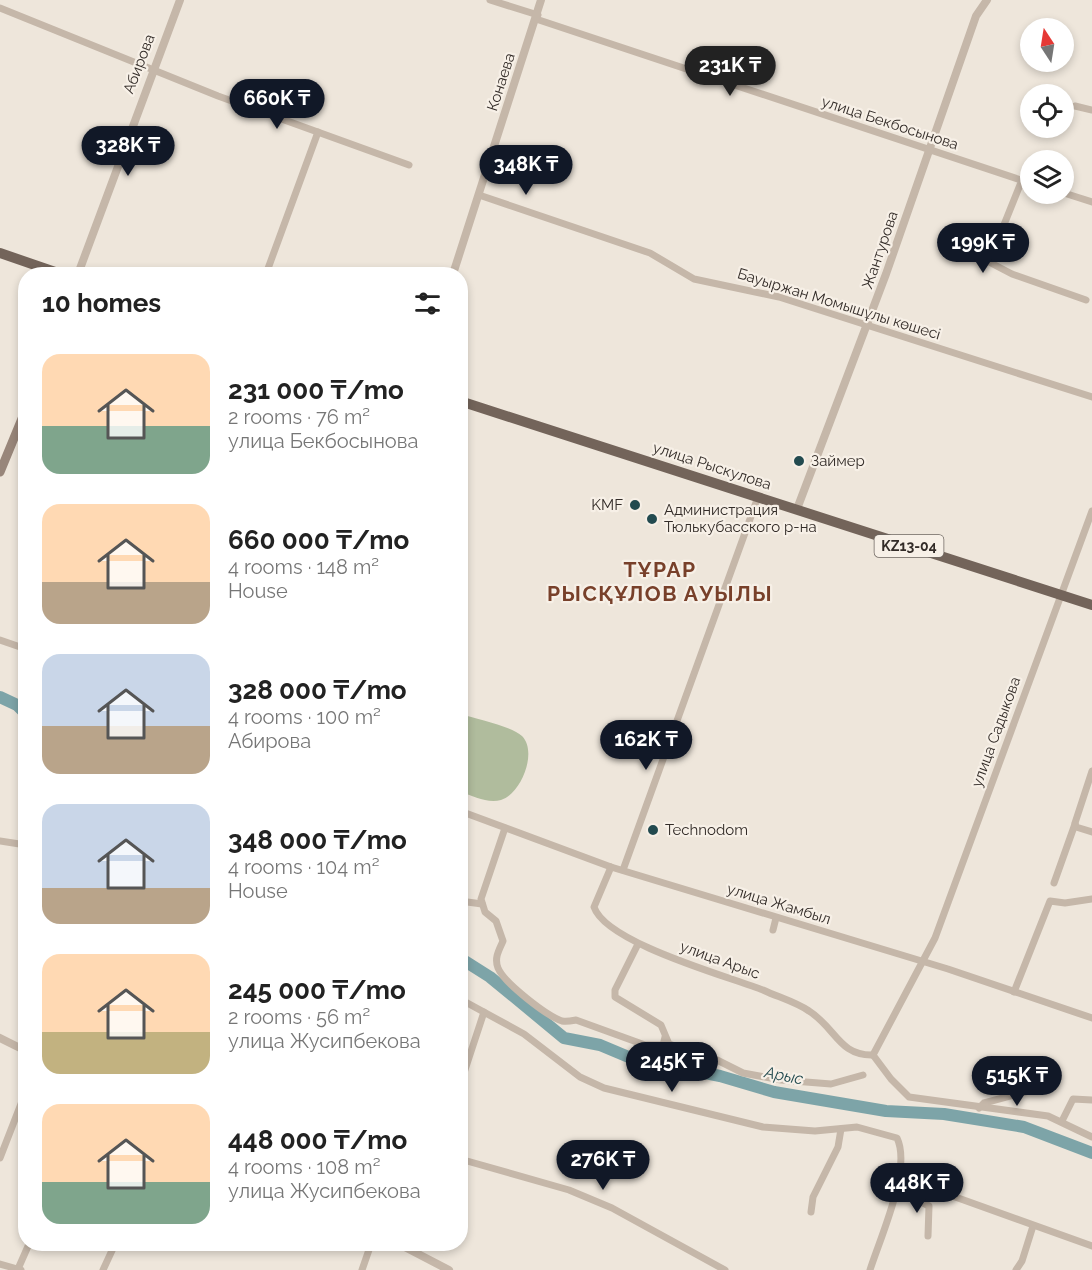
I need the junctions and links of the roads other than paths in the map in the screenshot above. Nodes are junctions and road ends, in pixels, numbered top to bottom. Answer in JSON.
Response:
{"nodes":[{"id":1,"x":180,"y":0,"type":"edge"},
{"id":2,"x":490,"y":0,"type":"edge"},
{"id":3,"x":541,"y":0,"type":"edge"},
{"id":4,"x":987,"y":0,"type":"edge"},
{"id":5,"x":0,"y":8,"type":"edge"},
{"id":6,"x":537,"y":17,"type":"junction"},
{"id":7,"x":153,"y":70,"type":"junction"},
{"id":8,"x":1075,"y":106,"type":"dead end"},
{"id":9,"x":1092,"y":110,"type":"edge"},
{"id":10,"x":318,"y":132,"type":"junction"},
{"id":11,"x":931,"y":150,"type":"junction"},
{"id":12,"x":409,"y":165,"type":"dead end"},
{"id":13,"x":1020,"y":179,"type":"edge"},
{"id":14,"x":1020,"y":185,"type":"edge"},
{"id":15,"x":479,"y":195,"type":"junction"},
{"id":16,"x":1074,"y":196,"type":"edge"},
{"id":17,"x":1092,"y":202,"type":"edge"},
{"id":18,"x":0,"y":253,"type":"edge"},
{"id":19,"x":41,"y":267,"type":"edge"},
{"id":20,"x":81,"y":267,"type":"edge"},
{"id":21,"x":269,"y":267,"type":"edge"},
{"id":22,"x":455,"y":267,"type":"edge"},
{"id":23,"x":1086,"y":300,"type":"dead end"},
{"id":24,"x":868,"y":325,"type":"junction"},
{"id":25,"x":1092,"y":397,"type":"edge"},
{"id":26,"x":468,"y":404,"type":"edge"},
{"id":27,"x":18,"y":428,"type":"edge"},
{"id":28,"x":0,"y":472,"type":"edge"},
{"id":29,"x":758,"y":497,"type":"junction"},
{"id":30,"x":797,"y":509,"type":"junction"},
{"id":31,"x":1092,"y":511,"type":"edge"},
{"id":32,"x":1061,"y":594,"type":"junction"},
{"id":33,"x":1092,"y":605,"type":"edge"},
{"id":34,"x":0,"y":640,"type":"edge"},
{"id":35,"x":18,"y":646,"type":"edge"},
{"id":36,"x":1092,"y":771,"type":"edge"},
{"id":37,"x":468,"y":814,"type":"edge"},
{"id":38,"x":1075,"y":824,"type":"junction"},
{"id":39,"x":506,"y":828,"type":"junction"},
{"id":40,"x":1092,"y":832,"type":"edge"},
{"id":41,"x":0,"y":841,"type":"edge"},
{"id":42,"x":18,"y":844,"type":"edge"},
{"id":43,"x":611,"y":867,"type":"junction"},
{"id":44,"x":623,"y":870,"type":"junction"},
{"id":45,"x":1054,"y":883,"type":"dead end"},
{"id":46,"x":1092,"y":899,"type":"edge"},
{"id":47,"x":468,"y":902,"type":"edge"},
{"id":48,"x":482,"y":903,"type":"junction"},
{"id":49,"x":776,"y":918,"type":"junction"},
{"id":50,"x":773,"y":930,"type":"dead end"},
{"id":51,"x":638,"y":944,"type":"junction"},
{"id":52,"x":923,"y":961,"type":"junction"},
{"id":53,"x":1014,"y":992,"type":"junction"},
{"id":54,"x":468,"y":1003,"type":"edge"},
{"id":55,"x":484,"y":1012,"type":"junction"},
{"id":56,"x":1092,"y":1018,"type":"edge"},
{"id":57,"x":0,"y":1038,"type":"edge"},
{"id":58,"x":666,"y":1042,"type":"junction"},
{"id":59,"x":18,"y":1047,"type":"edge"},
{"id":60,"x":873,"y":1055,"type":"junction"},
{"id":61,"x":468,"y":1061,"type":"edge"},
{"id":62,"x":863,"y":1075,"type":"dead end"},
{"id":63,"x":1036,"y":1089,"type":"dead end"},
{"id":64,"x":1092,"y":1100,"type":"edge"},
{"id":65,"x":979,"y":1107,"type":"junction"},
{"id":66,"x":18,"y":1112,"type":"edge"},
{"id":67,"x":1062,"y":1121,"type":"junction"},
{"id":68,"x":841,"y":1129,"type":"junction"},
{"id":69,"x":1092,"y":1137,"type":"edge"},
{"id":70,"x":0,"y":1158,"type":"edge"},
{"id":71,"x":468,"y":1161,"type":"edge"},
{"id":72,"x":900,"y":1172,"type":"junction"},
{"id":73,"x":908,"y":1180,"type":"junction"},
{"id":74,"x":898,"y":1182,"type":"junction"},
{"id":75,"x":893,"y":1197,"type":"junction"},
{"id":76,"x":811,"y":1212,"type":"dead end"},
{"id":77,"x":1033,"y":1226,"type":"junction"},
{"id":78,"x":928,"y":1236,"type":"dead end"},
{"id":79,"x":1092,"y":1246,"type":"edge"},
{"id":80,"x":26,"y":1251,"type":"edge"},
{"id":81,"x":111,"y":1251,"type":"edge"},
{"id":82,"x":369,"y":1251,"type":"edge"},
{"id":83,"x":412,"y":1251,"type":"edge"},
{"id":84,"x":0,"y":1264,"type":"edge"},
{"id":85,"x":19,"y":1269,"type":"edge"},
{"id":86,"x":103,"y":1270,"type":"edge"},
{"id":87,"x":362,"y":1270,"type":"edge"},
{"id":88,"x":449,"y":1270,"type":"edge"},
{"id":89,"x":725,"y":1270,"type":"edge"},
{"id":90,"x":870,"y":1270,"type":"edge"},
{"id":91,"x":1016,"y":1270,"type":"edge"}],
"edges":[{"from":1,"to":7,"type":"street","name":"Абирова"},
{"from":2,"to":6,"type":"street","name":"улица Бекбосынова"},
{"from":3,"to":6,"type":"street","name":"Конаева"},
{"from":4,"to":11,"type":"street","name":"Жантурова"},
{"from":5,"to":7,"type":"street"},
{"from":6,"to":11,"type":"street","name":"улица Бекбосынова"},
{"from":6,"to":15,"type":"street","name":"Конаева"},
{"from":7,"to":10,"type":"street"},
{"from":7,"to":20,"type":"street","name":"Абирова"},
{"from":8,"to":9,"type":"street"},
{"from":10,"to":12,"type":"street"},
{"from":10,"to":21,"type":"street"},
{"from":11,"to":13,"type":"street","name":"улица Бекбосынова"},
{"from":11,"to":24,"type":"street","name":"Жантурова"},
{"from":14,"to":23,"type":"street"},
{"from":15,"to":22,"type":"street","name":"Конаева"},
{"from":15,"to":24,"type":"street","name":"Бауыржан Момышұлы көшесі"},
{"from":16,"to":17,"type":"street"},
{"from":18,"to":19,"type":"main road"},
{"from":24,"to":25,"type":"street","name":"Бауыржан Момышұлы көшесі"},
{"from":24,"to":30,"type":"street","name":"Жантурова"},
{"from":26,"to":29,"type":"main road","name":"улица Рыскулова","number":"KZ13-04"},
{"from":27,"to":28,"type":"main road"},
{"from":29,"to":30,"type":"main road","name":"улица Рыскулова","number":"KZ13-04"},
{"from":29,"to":44,"type":"street"},
{"from":30,"to":32,"type":"main road","name":"улица Рыскулова","number":"KZ13-04"},
{"from":31,"to":32,"type":"street","name":"улица Садыкова"},
{"from":32,"to":33,"type":"main road","name":"улица Рыскулова","number":"KZ13-04"},
{"from":32,"to":52,"type":"street","name":"улица Садыкова"},
{"from":34,"to":35,"type":"street"},
{"from":36,"to":38,"type":"street"},
{"from":37,"to":39,"type":"street","name":"улица Жамбыл"},
{"from":38,"to":40,"type":"street"},
{"from":38,"to":45,"type":"street"},
{"from":39,"to":43,"type":"street","name":"улица Жамбыл"},
{"from":39,"to":48,"type":"street"},
{"from":41,"to":42,"type":"street"},
{"from":43,"to":44,"type":"street","name":"улица Жамбыл"},
{"from":43,"to":51,"type":"street","name":"улица Арыс"},
{"from":44,"to":49,"type":"street","name":"улица Жамбыл"},
{"from":46,"to":53,"type":"street"},
{"from":47,"to":48,"type":"street"},
{"from":48,"to":58,"type":"street"},
{"from":49,"to":50,"type":"street"},
{"from":49,"to":52,"type":"street","name":"улица Жамбыл"},
{"from":51,"to":58,"type":"street"},
{"from":51,"to":60,"type":"street","name":"улица Арыс"},
{"from":52,"to":53,"type":"street","name":"улица Жамбыл"},
{"from":52,"to":60,"type":"street"},
{"from":53,"to":56,"type":"street","name":"улица Жамбыл"},
{"from":54,"to":55,"type":"street"},
{"from":55,"to":61,"type":"street"},
{"from":55,"to":68,"type":"street"},
{"from":57,"to":59,"type":"street"},
{"from":58,"to":62,"type":"street"},
{"from":60,"to":65,"type":"street"},
{"from":63,"to":65,"type":"street"},
{"from":64,"to":67,"type":"street"},
{"from":65,"to":67,"type":"street"},
{"from":66,"to":70,"type":"street"},
{"from":67,"to":69,"type":"street"},
{"from":68,"to":72,"type":"street"},
{"from":68,"to":76,"type":"street"},
{"from":71,"to":89,"type":"street"},
{"from":72,"to":73,"type":"street"},
{"from":72,"to":74,"type":"street"},
{"from":73,"to":74,"type":"street"},
{"from":73,"to":77,"type":"street"},
{"from":74,"to":75,"type":"street"},
{"from":75,"to":78,"type":"street"},
{"from":75,"to":90,"type":"street"},
{"from":77,"to":79,"type":"street"},
{"from":77,"to":91,"type":"street"},
{"from":80,"to":85,"type":"street"},
{"from":81,"to":86,"type":"street"},
{"from":82,"to":87,"type":"street"},
{"from":83,"to":88,"type":"street"},
{"from":84,"to":85,"type":"street"}]}
